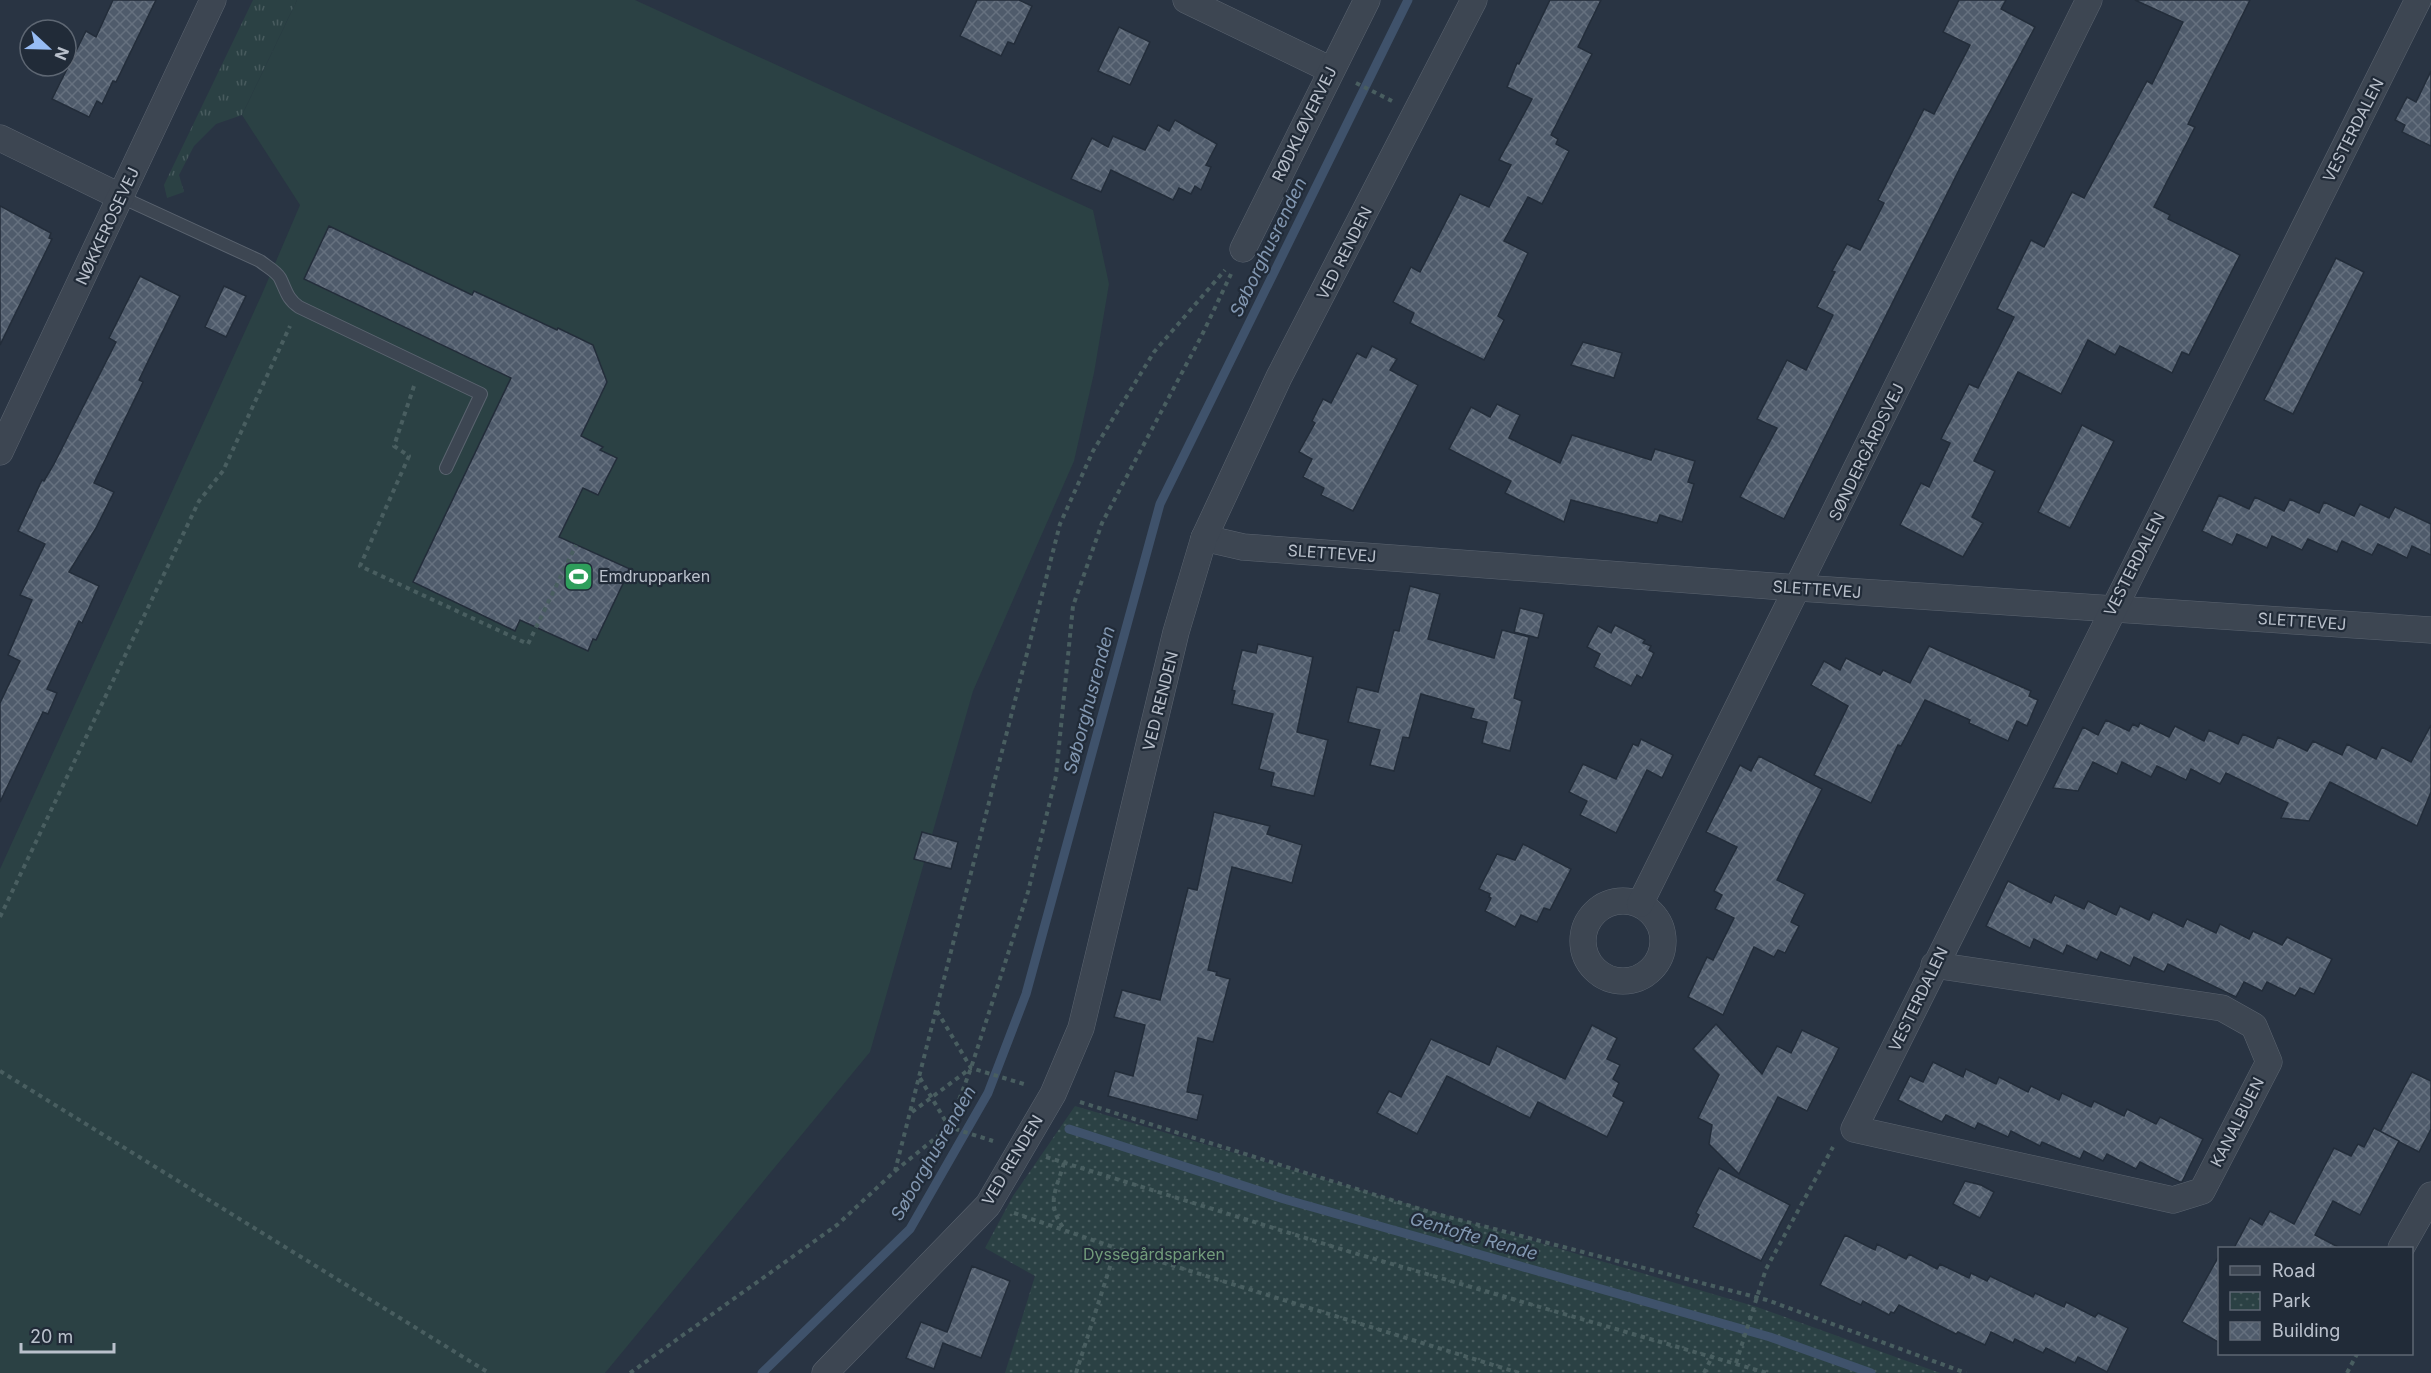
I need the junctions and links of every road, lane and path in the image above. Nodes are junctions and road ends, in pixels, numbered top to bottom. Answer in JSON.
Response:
{"nodes":[{"id":1,"x":213,"y":0,"type":"edge"},
{"id":2,"x":1186,"y":0,"type":"edge"},
{"id":3,"x":1366,"y":0,"type":"edge"},
{"id":4,"x":1474,"y":0,"type":"edge"},
{"id":5,"x":2089,"y":0,"type":"edge"},
{"id":6,"x":2418,"y":0,"type":"edge"},
{"id":7,"x":1331,"y":70,"type":"junction"},
{"id":8,"x":1416,"y":114,"type":"junction"},
{"id":9,"x":0,"y":138,"type":"edge"},
{"id":10,"x":121,"y":197,"type":"junction"},
{"id":11,"x":1243,"y":249,"type":"junction"},
{"id":12,"x":299,"y":307,"type":"junction"},
{"id":13,"x":421,"y":365,"type":"junction"},
{"id":14,"x":0,"y":452,"type":"edge"},
{"id":15,"x":446,"y":468,"type":"dead end"},
{"id":16,"x":1204,"y":538,"type":"junction"},
{"id":17,"x":576,"y":545,"type":"dead end"},
{"id":18,"x":1798,"y":588,"type":"junction"},
{"id":19,"x":2112,"y":608,"type":"junction"},
{"id":20,"x":2431,"y":630,"type":"edge"},
{"id":21,"x":1640,"y":904,"type":"dead end"},
{"id":22,"x":0,"y":918,"type":"edge"},
{"id":23,"x":1934,"y":965,"type":"junction"},
{"id":24,"x":937,"y":1010,"type":"junction"},
{"id":25,"x":971,"y":1068,"type":"junction"},
{"id":26,"x":0,"y":1071,"type":"edge"},
{"id":27,"x":920,"y":1078,"type":"junction"},
{"id":28,"x":1045,"y":1091,"type":"junction"},
{"id":29,"x":931,"y":1097,"type":"junction"},
{"id":30,"x":911,"y":1113,"type":"junction"},
{"id":31,"x":949,"y":1127,"type":"junction"},
{"id":32,"x":1854,"y":1129,"type":"junction"},
{"id":33,"x":1021,"y":1149,"type":"junction"},
{"id":34,"x":1064,"y":1163,"type":"junction"},
{"id":35,"x":895,"y":1171,"type":"junction"},
{"id":36,"x":2431,"y":1195,"type":"edge"},
{"id":37,"x":988,"y":1204,"type":"junction"},
{"id":38,"x":1065,"y":1230,"type":"junction"},
{"id":39,"x":2402,"y":1247,"type":"edge"},
{"id":40,"x":1116,"y":1248,"type":"junction"},
{"id":41,"x":1756,"y":1297,"type":"junction"},
{"id":42,"x":2356,"y":1355,"type":"edge"},
{"id":43,"x":1713,"y":1356,"type":"junction"},
{"id":44,"x":1736,"y":1363,"type":"junction"},
{"id":45,"x":489,"y":1373,"type":"edge"},
{"id":46,"x":630,"y":1373,"type":"edge"},
{"id":47,"x":825,"y":1373,"type":"edge"},
{"id":48,"x":1076,"y":1373,"type":"edge"},
{"id":49,"x":1519,"y":1373,"type":"edge"},
{"id":50,"x":1704,"y":1373,"type":"edge"},
{"id":51,"x":1767,"y":1373,"type":"edge"},
{"id":52,"x":1966,"y":1373,"type":"edge"},
{"id":53,"x":2347,"y":1373,"type":"edge"}],
"edges":[{"from":1,"to":10,"type":"street","name":"NØKKEROSEVEJ"},
{"from":2,"to":7,"type":"street"},
{"from":3,"to":7,"type":"street","name":"RØDKLØVERVEJ"},
{"from":4,"to":8,"type":"street","name":"VED RENDEN"},
{"from":5,"to":18,"type":"street","name":"SØNDERGÅRDSVEJ"},
{"from":6,"to":19,"type":"street","name":"VESTERDALEN"},
{"from":7,"to":8,"type":"path"},
{"from":7,"to":11,"type":"street","name":"RØDKLØVERVEJ"},
{"from":8,"to":16,"type":"street","name":"VED RENDEN"},
{"from":9,"to":10,"type":"street"},
{"from":10,"to":12,"type":"lane"},
{"from":10,"to":14,"type":"street","name":"NØKKEROSEVEJ"},
{"from":11,"to":24,"type":"path"},
{"from":11,"to":25,"type":"path"},
{"from":12,"to":13,"type":"lane"},
{"from":12,"to":22,"type":"path"},
{"from":13,"to":15,"type":"lane"},
{"from":13,"to":17,"type":"path"},
{"from":16,"to":18,"type":"street","name":"SLETTEVEJ"},
{"from":16,"to":28,"type":"street","name":"VED RENDEN"},
{"from":18,"to":19,"type":"street","name":"SLETTEVEJ"},
{"from":18,"to":21,"type":"street","name":"SØNDERGÅRDSVEJ"},
{"from":19,"to":20,"type":"street","name":"SLETTEVEJ"},
{"from":19,"to":23,"type":"street","name":"VESTERDALEN"},
{"from":23,"to":32,"type":"street","name":"VESTERDALEN"},
{"from":23,"to":32,"type":"street","name":"KANALBUEN"},
{"from":24,"to":25,"type":"path"},
{"from":24,"to":27,"type":"path"},
{"from":25,"to":28,"type":"path"},
{"from":25,"to":29,"type":"path"},
{"from":25,"to":31,"type":"path"},
{"from":26,"to":45,"type":"path"},
{"from":27,"to":29,"type":"path"},
{"from":27,"to":30,"type":"path"},
{"from":28,"to":33,"type":"street","name":"VED RENDEN"},
{"from":28,"to":41,"type":"path"},
{"from":29,"to":30,"type":"path"},
{"from":29,"to":31,"type":"path"},
{"from":30,"to":35,"type":"path"},
{"from":31,"to":33,"type":"path"},
{"from":31,"to":35,"type":"path"},
{"from":32,"to":41,"type":"path"},
{"from":33,"to":34,"type":"path"},
{"from":33,"to":37,"type":"street","name":"VED RENDEN"},
{"from":34,"to":38,"type":"path"},
{"from":34,"to":43,"type":"path"},
{"from":35,"to":46,"type":"path"},
{"from":36,"to":39,"type":"street"},
{"from":37,"to":38,"type":"path"},
{"from":37,"to":47,"type":"street","name":"VED RENDEN"},
{"from":38,"to":40,"type":"path"},
{"from":40,"to":48,"type":"path"},
{"from":40,"to":49,"type":"path"},
{"from":41,"to":44,"type":"path"},
{"from":41,"to":52,"type":"path"},
{"from":42,"to":53,"type":"path"},
{"from":43,"to":44,"type":"path"},
{"from":43,"to":50,"type":"path"},
{"from":44,"to":51,"type":"path"}]}
